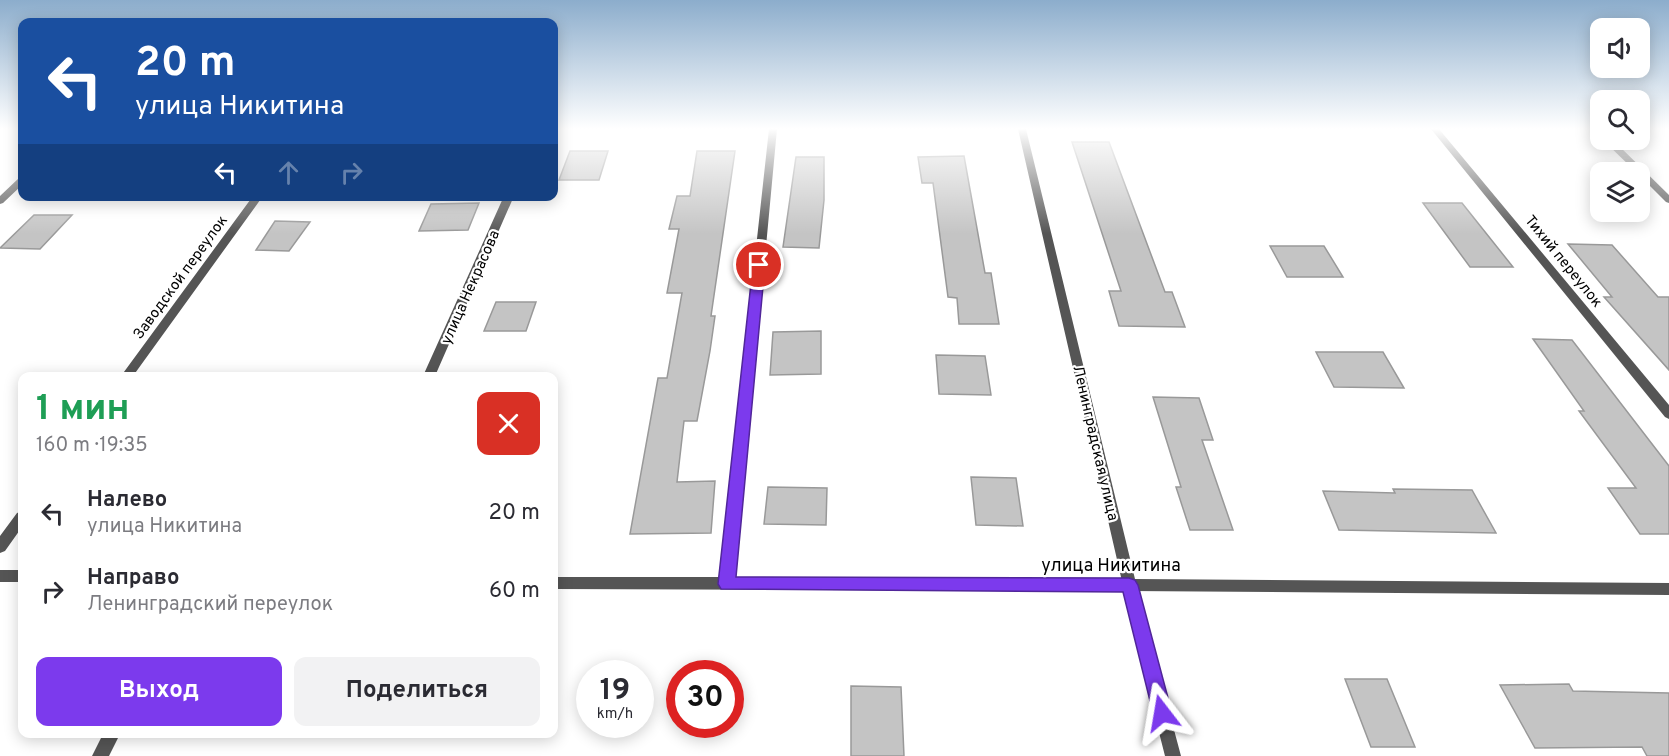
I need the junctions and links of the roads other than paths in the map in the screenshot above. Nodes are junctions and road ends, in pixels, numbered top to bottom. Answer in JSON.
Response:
{"nodes":[{"id":1,"x":769,"y":164,"type":"edge"},
{"id":2,"x":1030,"y":164,"type":"edge"},
{"id":3,"x":1464,"y":164,"type":"edge"},
{"id":4,"x":1633,"y":164,"type":"edge"},
{"id":5,"x":18,"y":184,"type":"edge"},
{"id":6,"x":1669,"y":200,"type":"edge"},
{"id":7,"x":0,"y":201,"type":"edge"},
{"id":8,"x":254,"y":201,"type":"edge"},
{"id":9,"x":507,"y":201,"type":"edge"},
{"id":10,"x":130,"y":372,"type":"edge"},
{"id":11,"x":431,"y":372,"type":"edge"},
{"id":12,"x":1669,"y":414,"type":"edge"},
{"id":13,"x":18,"y":522,"type":"edge"},
{"id":14,"x":0,"y":547,"type":"edge"},
{"id":15,"x":0,"y":576,"type":"edge"},
{"id":16,"x":18,"y":576,"type":"edge"},
{"id":17,"x":558,"y":583,"type":"edge"},
{"id":18,"x":727,"y":584,"type":"junction"},
{"id":19,"x":1129,"y":585,"type":"junction"},
{"id":20,"x":1669,"y":589,"type":"edge"},
{"id":21,"x":110,"y":738,"type":"edge"},
{"id":22,"x":100,"y":756,"type":"edge"},
{"id":23,"x":1173,"y":756,"type":"edge"}],
"edges":[{"from":1,"to":18,"type":"street"},
{"from":2,"to":19,"type":"street","name":"Ленинградская улица"},
{"from":3,"to":12,"type":"street","name":"Тихий переулок"},
{"from":4,"to":6,"type":"street"},
{"from":5,"to":7,"type":"street"},
{"from":8,"to":10,"type":"street","name":"Заводской переулок"},
{"from":9,"to":11,"type":"street","name":"улица Некрасова"},
{"from":13,"to":14,"type":"street"},
{"from":15,"to":16,"type":"street"},
{"from":17,"to":18,"type":"street","name":"улица Никитина"},
{"from":18,"to":19,"type":"street","name":"улица Никитина"},
{"from":19,"to":20,"type":"street","name":"улица Никитина"},
{"from":19,"to":23,"type":"street","name":"Ленинградская улица"},
{"from":21,"to":22,"type":"street"}]}
